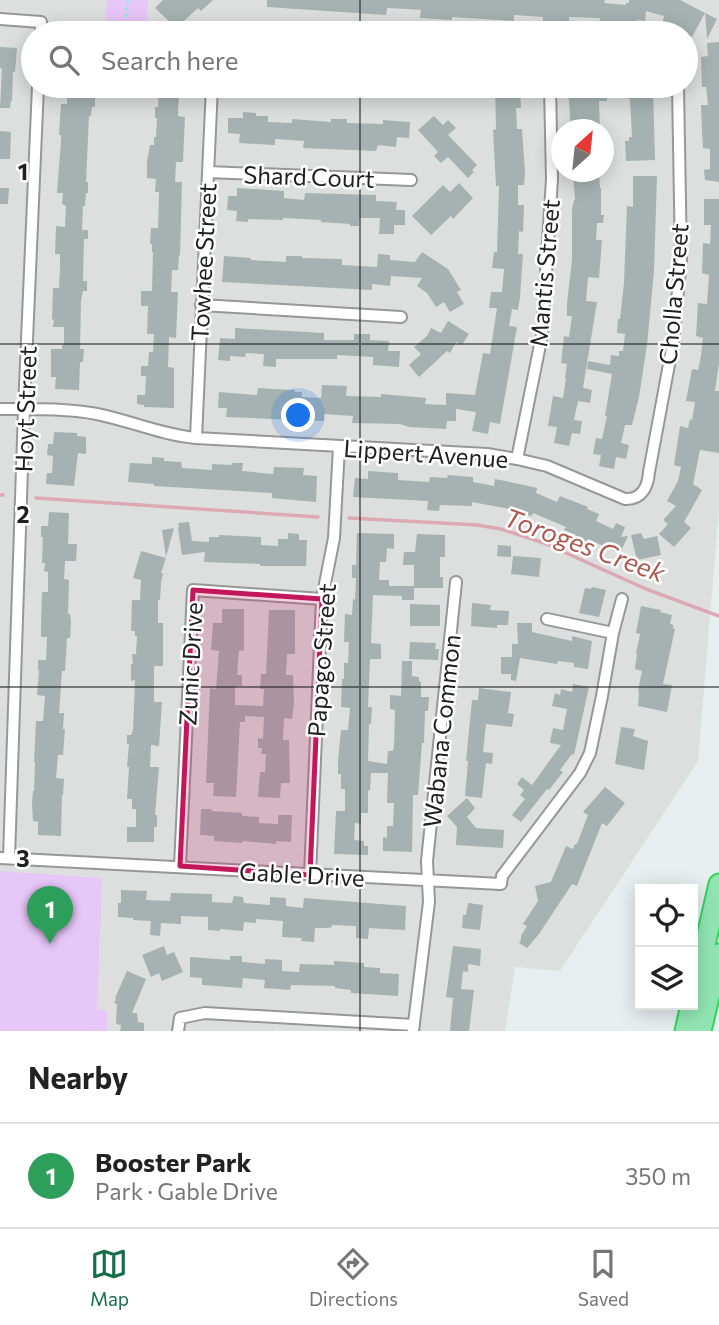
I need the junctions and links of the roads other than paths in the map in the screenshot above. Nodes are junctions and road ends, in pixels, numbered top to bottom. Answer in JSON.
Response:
{"nodes":[{"id":1,"x":0,"y":19,"type":"edge"},
{"id":2,"x":21,"y":23,"type":"edge"},
{"id":3,"x":37,"y":98,"type":"edge"},
{"id":4,"x":211,"y":98,"type":"edge"},
{"id":5,"x":550,"y":98,"type":"edge"},
{"id":6,"x":678,"y":98,"type":"edge"},
{"id":7,"x":208,"y":172,"type":"junction"},
{"id":8,"x":411,"y":180,"type":"dead end"},
{"id":9,"x":201,"y":305,"type":"junction"},
{"id":10,"x":401,"y":317,"type":"dead end"},
{"id":11,"x":0,"y":409,"type":"edge"},
{"id":12,"x":24,"y":409,"type":"junction"},
{"id":13,"x":196,"y":439,"type":"junction"},
{"id":14,"x":339,"y":447,"type":"junction"},
{"id":15,"x":517,"y":458,"type":"junction"},
{"id":16,"x":638,"y":497,"type":"joint"},
{"id":17,"x":456,"y":582,"type":"dead end"},
{"id":18,"x":322,"y":599,"type":"junction"},
{"id":19,"x":622,"y":599,"type":"dead end"},
{"id":20,"x":547,"y":619,"type":"dead end"},
{"id":21,"x":613,"y":633,"type":"junction"},
{"id":22,"x":5,"y":858,"type":"edge"},
{"id":23,"x":180,"y":866,"type":"junction"},
{"id":24,"x":310,"y":875,"type":"junction"},
{"id":25,"x":428,"y":880,"type":"junction"},
{"id":26,"x":719,"y":884,"type":"edge"},
{"id":27,"x":719,"y":954,"type":"edge"},
{"id":28,"x":698,"y":975,"type":"edge"},
{"id":29,"x":690,"y":1010,"type":"edge"},
{"id":30,"x":414,"y":1028,"type":"edge"},
{"id":31,"x":178,"y":1031,"type":"edge"},
{"id":32,"x":685,"y":1031,"type":"edge"},
{"id":33,"x":701,"y":1031,"type":"edge"}],
"edges":[{"from":1,"to":2,"type":"street"},
{"from":3,"to":12,"type":"street","name":"Hoyt Street"},
{"from":4,"to":7,"type":"street","name":"Towhee Street"},
{"from":5,"to":15,"type":"street","name":"Mantis Street"},
{"from":6,"to":16,"type":"street","name":"Cholla Street"},
{"from":7,"to":8,"type":"street","name":"Shard Court"},
{"from":7,"to":9,"type":"street","name":"Towhee Street"},
{"from":9,"to":10,"type":"street"},
{"from":9,"to":13,"type":"street","name":"Towhee Street"},
{"from":11,"to":12,"type":"street","name":"Lippert Avenue"},
{"from":12,"to":13,"type":"street","name":"Lippert Avenue"},
{"from":12,"to":22,"type":"street","name":"Hoyt Street"},
{"from":13,"to":14,"type":"street","name":"Lippert Avenue"},
{"from":14,"to":15,"type":"street","name":"Lippert Avenue"},
{"from":14,"to":18,"type":"street","name":"Papago Street"},
{"from":15,"to":16,"type":"street","name":"Lippert Avenue"},
{"from":17,"to":25,"type":"street","name":"Wabana Common"},
{"from":18,"to":23,"type":"street","name":"Zunic Drive"},
{"from":18,"to":24,"type":"street","name":"Papago Street"},
{"from":19,"to":21,"type":"street"},
{"from":20,"to":21,"type":"street"},
{"from":21,"to":25,"type":"street","name":"Gable Drive"},
{"from":22,"to":23,"type":"street","name":"Gable Drive"},
{"from":23,"to":24,"type":"street","name":"Gable Drive"},
{"from":24,"to":25,"type":"street","name":"Gable Drive"},
{"from":25,"to":30,"type":"street","name":"Wabana Common"},
{"from":26,"to":28,"type":"highway"},
{"from":27,"to":33,"type":"highway"},
{"from":29,"to":32,"type":"highway"},
{"from":30,"to":31,"type":"street"}]}
